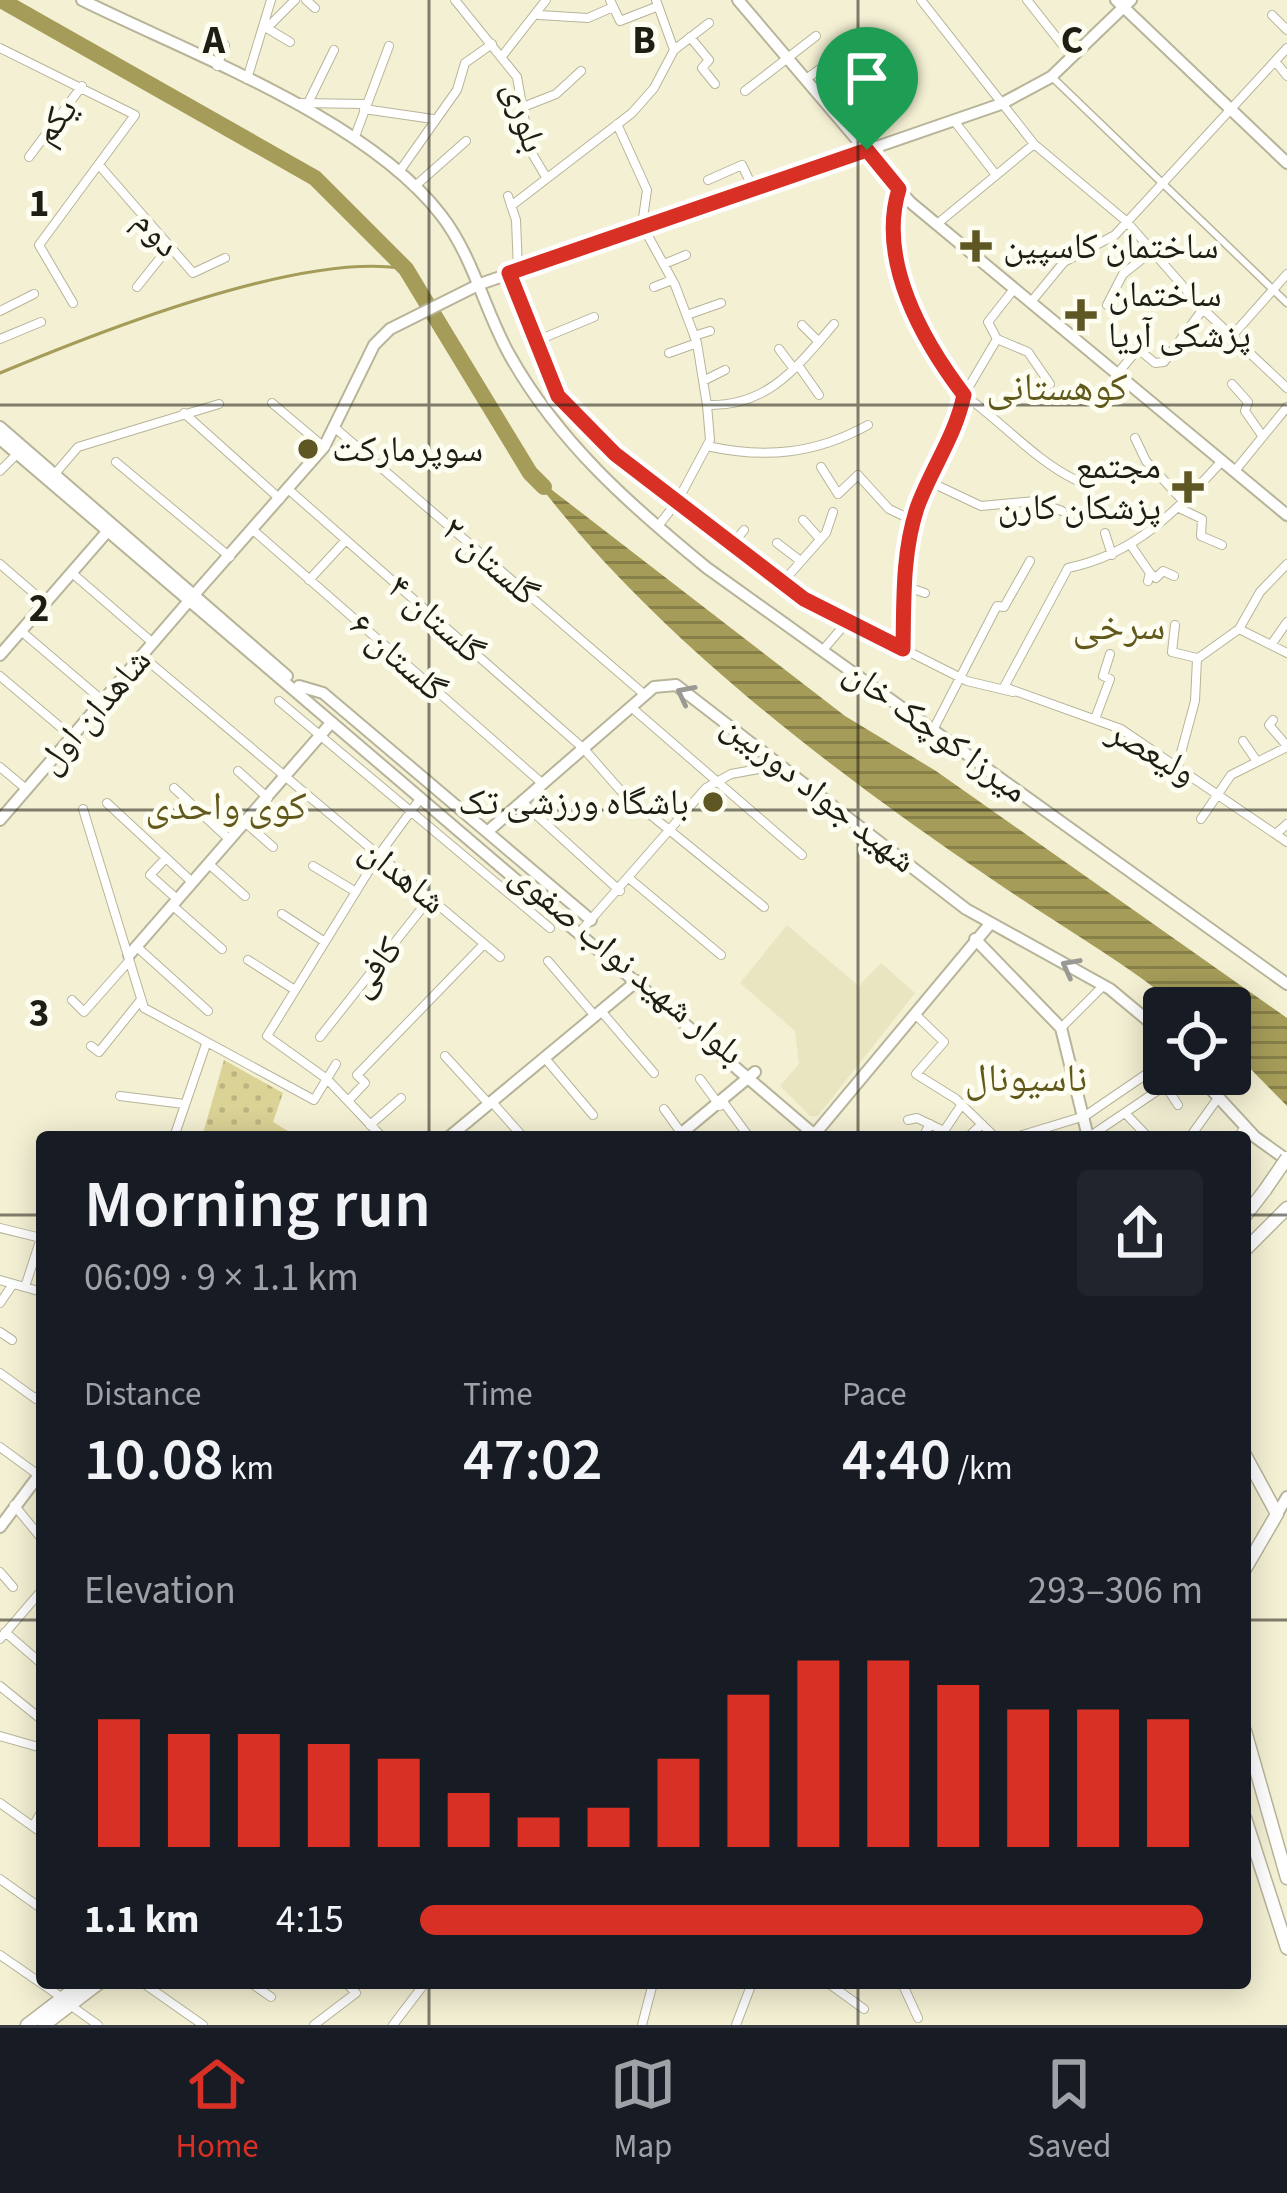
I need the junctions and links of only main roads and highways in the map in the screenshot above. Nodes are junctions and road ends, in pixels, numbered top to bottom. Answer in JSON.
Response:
{"nodes":[{"id":1,"x":82,"y":0,"type":"edge"},
{"id":2,"x":738,"y":0,"type":"edge"},
{"id":3,"x":1124,"y":2,"type":"edge"},
{"id":4,"x":867,"y":150,"type":"junction"},
{"id":5,"x":1287,"y":163,"type":"edge"},
{"id":6,"x":480,"y":284,"type":"junction"},
{"id":7,"x":0,"y":427,"type":"edge"},
{"id":8,"x":0,"y":439,"type":"edge"},
{"id":9,"x":20,"y":451,"type":"junction"},
{"id":10,"x":1287,"y":515,"type":"edge"},
{"id":11,"x":106,"y":533,"type":"junction"},
{"id":12,"x":210,"y":578,"type":"junction"},
{"id":13,"x":179,"y":584,"type":"junction"},
{"id":14,"x":190,"y":599,"type":"junction"},
{"id":15,"x":0,"y":655,"type":"edge"},
{"id":16,"x":299,"y":686,"type":"junction"},
{"id":17,"x":331,"y":723,"type":"junction"},
{"id":18,"x":0,"y":820,"type":"edge"},
{"id":19,"x":487,"y":832,"type":"junction"},
{"id":20,"x":989,"y":924,"type":"junction"},
{"id":21,"x":585,"y":926,"type":"junction"},
{"id":22,"x":975,"y":939,"type":"junction"},
{"id":23,"x":132,"y":954,"type":"road end"},
{"id":24,"x":638,"y":981,"type":"junction"},
{"id":25,"x":1287,"y":984,"type":"edge"},
{"id":26,"x":1143,"y":1017,"type":"edge"},
{"id":27,"x":753,"y":1074,"type":"junction"},
{"id":28,"x":1216,"y":1095,"type":"edge"},
{"id":29,"x":456,"y":1131,"type":"edge"},
{"id":30,"x":689,"y":1131,"type":"edge"},
{"id":31,"x":810,"y":1131,"type":"edge"},
{"id":32,"x":819,"y":1131,"type":"edge"},
{"id":33,"x":1087,"y":1131,"type":"edge"},
{"id":34,"x":1241,"y":1131,"type":"edge"},
{"id":35,"x":1251,"y":1137,"type":"edge"},
{"id":36,"x":1287,"y":1159,"type":"edge"},
{"id":37,"x":1251,"y":1208,"type":"edge"},
{"id":38,"x":1286,"y":1209,"type":"edge"},
{"id":39,"x":1251,"y":1244,"type":"edge"},
{"id":40,"x":1251,"y":1466,"type":"edge"},
{"id":41,"x":36,"y":1477,"type":"edge"},
{"id":42,"x":1287,"y":1497,"type":"edge"},
{"id":43,"x":1277,"y":1514,"type":"junction"},
{"id":44,"x":0,"y":1527,"type":"edge"},
{"id":45,"x":1251,"y":1559,"type":"edge"},
{"id":46,"x":1251,"y":1752,"type":"edge"},
{"id":47,"x":1251,"y":1837,"type":"edge"},
{"id":48,"x":1287,"y":1878,"type":"edge"},
{"id":49,"x":1287,"y":1948,"type":"edge"},
{"id":50,"x":86,"y":1989,"type":"edge"},
{"id":51,"x":66,"y":2002,"type":"junction"},
{"id":52,"x":27,"y":2025,"type":"edge"},
{"id":53,"x":44,"y":2025,"type":"edge"}],
"edges":[{"from":1,"to":6,"type":"main road","name":"میرزا کوچک خان"},
{"from":2,"to":4,"type":"main road"},
{"from":3,"to":4,"type":"main road"},
{"from":3,"to":5,"type":"main road"},
{"from":4,"to":6,"type":"main road"},
{"from":4,"to":10,"type":"main road"},
{"from":6,"to":12,"type":"main road","name":"شاهدان اول"},
{"from":6,"to":25,"type":"main road","name":"میرزا کوچک خان"},
{"from":7,"to":9,"type":"main road","name":"بلوار شهید نواب صفوی"},
{"from":8,"to":9,"type":"main road","name":"بلوار شهید نواب صفوی"},
{"from":9,"to":11,"type":"main road","name":"بلوار شهید نواب صفوی"},
{"from":9,"to":13,"type":"main road","name":"بلوار شهید نواب صفوی"},
{"from":11,"to":14,"type":"main road","name":"بلوار شهید نواب صفوی"},
{"from":11,"to":15,"type":"main road"},
{"from":12,"to":13,"type":"main road"},
{"from":12,"to":14,"type":"main road","name":"شاهدان اول"},
{"from":13,"to":14,"type":"main road","name":"بلوار شهید نواب صفوی"},
{"from":14,"to":16,"type":"main road","name":"بلوار شهید نواب صفوی"},
{"from":14,"to":17,"type":"main road","name":"بلوار شهید نواب صفوی"},
{"from":14,"to":18,"type":"main road","name":"شاهدان اول"},
{"from":16,"to":19,"type":"main road"},
{"from":16,"to":21,"type":"main road","name":"بلوار شهید نواب صفوی"},
{"from":17,"to":21,"type":"main road","name":"بلوار شهید نواب صفوی"},
{"from":17,"to":23,"type":"main road"},
{"from":20,"to":19,"type":"main road","name":"شهید جواد دوربین","one_way":true},
{"from":19,"to":21,"type":"main road"},
{"from":20,"to":22,"type":"main road"},
{"from":26,"to":20,"type":"main road","name":"شهید جواد دوربین","one_way":true},
{"from":21,"to":24,"type":"main road","name":"بلوار شهید نواب صفوی"},
{"from":21,"to":27,"type":"main road","name":"بلوار شهید نواب صفوی"},
{"from":22,"to":32,"type":"main road"},
{"from":22,"to":33,"type":"main road"},
{"from":24,"to":27,"type":"main road","name":"بلوار شهید نواب صفوی"},
{"from":24,"to":29,"type":"main road"},
{"from":27,"to":30,"type":"main road"},
{"from":27,"to":31,"type":"main road","name":"بلوار شهید نواب صفوی"},
{"from":28,"to":34,"type":"main road"},
{"from":35,"to":36,"type":"main road"},
{"from":36,"to":37,"type":"main road","bridge":true},
{"from":38,"to":39,"type":"main road"},
{"from":40,"to":43,"type":"main road"},
{"from":41,"to":44,"type":"main road"},
{"from":42,"to":43,"type":"main road"},
{"from":43,"to":45,"type":"main road"},
{"from":46,"to":48,"type":"main road"},
{"from":47,"to":49,"type":"main road"},
{"from":50,"to":51,"type":"main road"},
{"from":51,"to":52,"type":"main road"},
{"from":51,"to":53,"type":"main road"}]}
